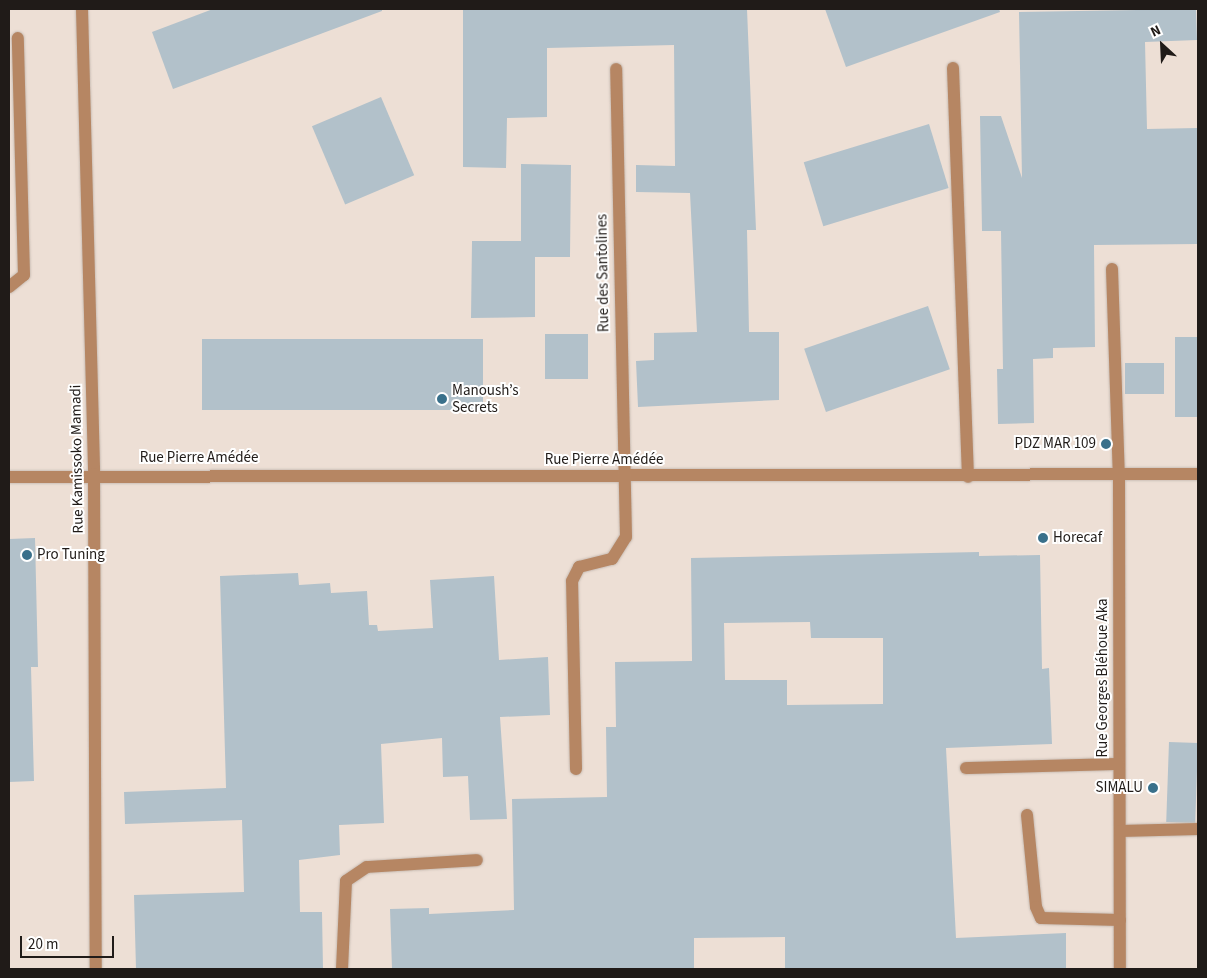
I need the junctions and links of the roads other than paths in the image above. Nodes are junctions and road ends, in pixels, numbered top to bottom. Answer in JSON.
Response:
{"nodes":[{"id":1,"x":82,"y":9,"type":"edge"},
{"id":2,"x":18,"y":38,"type":"dead end"},
{"id":3,"x":953,"y":68,"type":"dead end"},
{"id":4,"x":616,"y":69,"type":"dead end"},
{"id":5,"x":14,"y":111,"type":"edge"},
{"id":6,"x":1112,"y":269,"type":"dead end"},
{"id":7,"x":9,"y":287,"type":"edge"},
{"id":8,"x":94,"y":474,"type":"junction"},
{"id":9,"x":1198,"y":474,"type":"edge"},
{"id":10,"x":623,"y":477,"type":"junction"},
{"id":11,"x":968,"y":477,"type":"junction"},
{"id":12,"x":1119,"y":477,"type":"junction"},
{"id":13,"x":9,"y":478,"type":"edge"},
{"id":14,"x":1119,"y":764,"type":"junction"},
{"id":15,"x":966,"y":768,"type":"dead end"},
{"id":16,"x":576,"y":769,"type":"dead end"},
{"id":17,"x":1027,"y":815,"type":"dead end"},
{"id":18,"x":1198,"y":829,"type":"edge"},
{"id":19,"x":1120,"y":831,"type":"junction"},
{"id":20,"x":477,"y":860,"type":"dead end"},
{"id":21,"x":1120,"y":920,"type":"junction"},
{"id":22,"x":96,"y":969,"type":"edge"},
{"id":23,"x":342,"y":969,"type":"edge"},
{"id":24,"x":1120,"y":969,"type":"edge"}],
"edges":[{"from":1,"to":8,"type":"street","name":"Rue Kamissoko Mamadi"},
{"from":2,"to":5,"type":"street"},
{"from":3,"to":11,"type":"street"},
{"from":4,"to":10,"type":"street","name":"Rue des Santolines"},
{"from":5,"to":7,"type":"street"},
{"from":6,"to":12,"type":"street","name":"Rue Georges Bléhoue Aka"},
{"from":8,"to":10,"type":"street","name":"Rue Pierre Amédée"},
{"from":8,"to":13,"type":"street","name":"Rue Pierre Amédée"},
{"from":8,"to":22,"type":"street","name":"Rue Kamissoko Mamadi"},
{"from":9,"to":12,"type":"street","name":"Rue Pierre Amédée"},
{"from":10,"to":11,"type":"street","name":"Rue Pierre Amédée"},
{"from":10,"to":16,"type":"street","name":"Rue des Santolines"},
{"from":11,"to":12,"type":"street","name":"Rue Pierre Amédée"},
{"from":12,"to":14,"type":"street","name":"Rue Georges Bléhoue Aka"},
{"from":14,"to":15,"type":"street"},
{"from":14,"to":19,"type":"street","name":"Rue Georges Bléhoue Aka"},
{"from":17,"to":21,"type":"street"},
{"from":18,"to":19,"type":"street"},
{"from":19,"to":21,"type":"street","name":"Rue Georges Bléhoue Aka"},
{"from":20,"to":23,"type":"street"},
{"from":21,"to":24,"type":"street","name":"Rue Georges Bléhoue Aka"}]}
